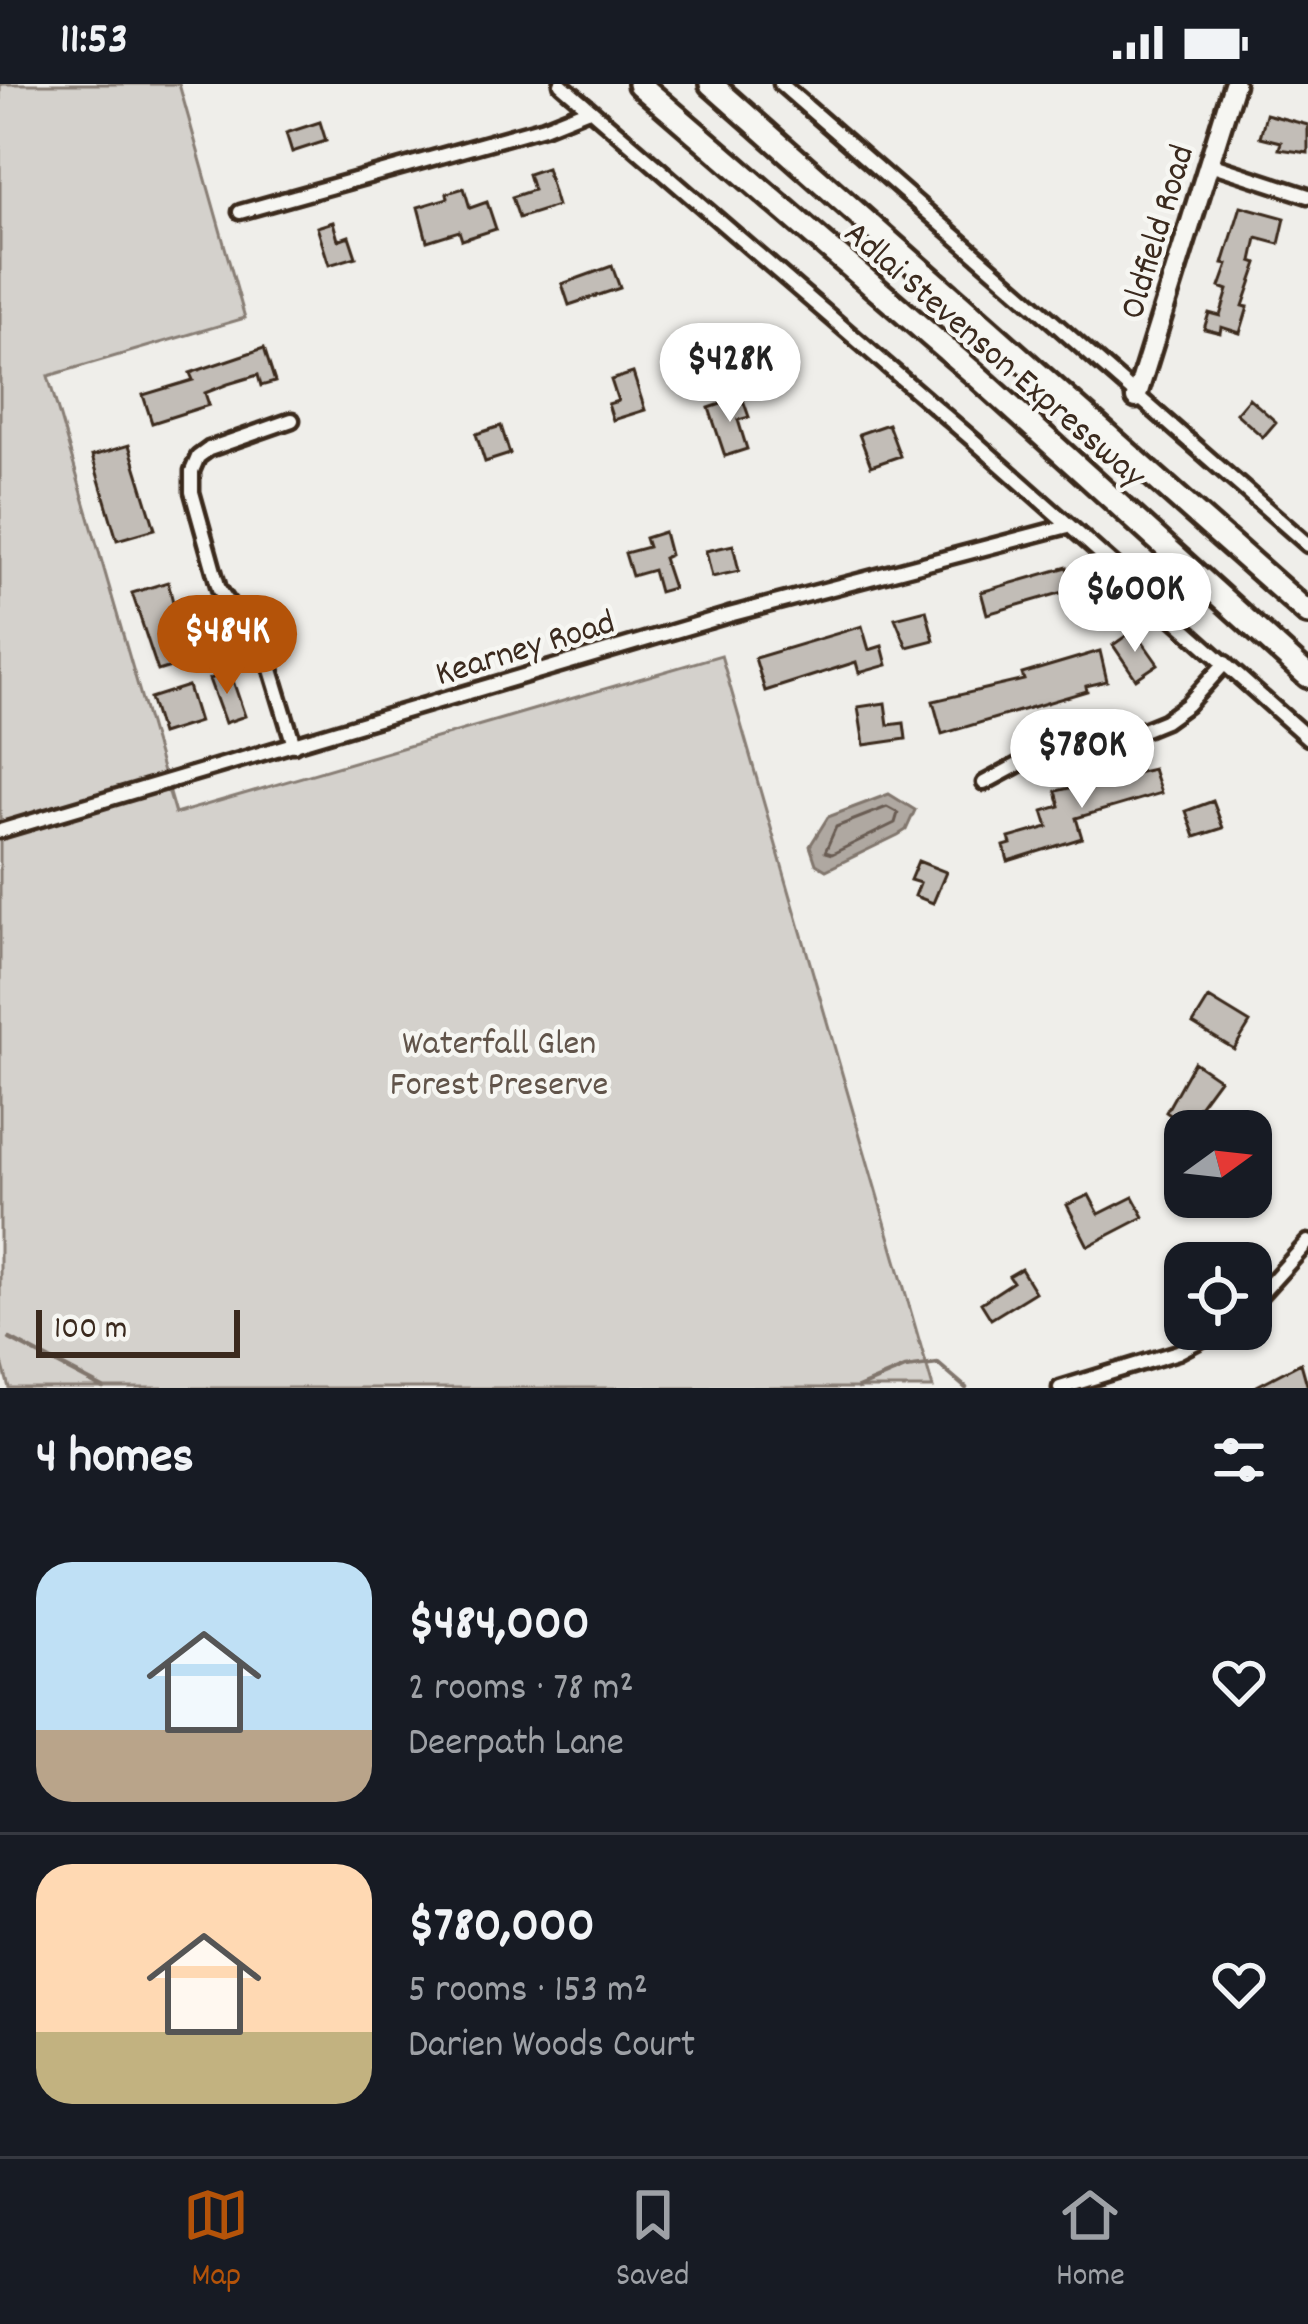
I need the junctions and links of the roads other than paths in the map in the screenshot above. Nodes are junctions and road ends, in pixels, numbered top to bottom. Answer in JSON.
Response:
{"nodes":[{"id":1,"x":560,"y":84,"type":"edge"},
{"id":2,"x":639,"y":84,"type":"edge"},
{"id":3,"x":711,"y":84,"type":"edge"},
{"id":4,"x":781,"y":84,"type":"edge"},
{"id":5,"x":1234,"y":84,"type":"edge"},
{"id":6,"x":589,"y":109,"type":"junction"},
{"id":7,"x":1210,"y":164,"type":"junction"},
{"id":8,"x":1308,"y":196,"type":"edge"},
{"id":9,"x":240,"y":212,"type":"dead end"},
{"id":10,"x":1136,"y":398,"type":"junction"},
{"id":11,"x":292,"y":420,"type":"dead end"},
{"id":12,"x":1068,"y":526,"type":"junction"},
{"id":13,"x":1308,"y":545,"type":"edge"},
{"id":14,"x":1308,"y":614,"type":"edge"},
{"id":15,"x":1225,"y":663,"type":"junction"},
{"id":16,"x":1308,"y":676,"type":"edge"},
{"id":17,"x":1308,"y":738,"type":"edge"},
{"id":18,"x":294,"y":745,"type":"junction"},
{"id":19,"x":985,"y":783,"type":"dead end"},
{"id":20,"x":0,"y":831,"type":"edge"},
{"id":21,"x":1308,"y":1242,"type":"edge"},
{"id":22,"x":1272,"y":1282,"type":"edge"},
{"id":23,"x":1182,"y":1350,"type":"edge"},
{"id":24,"x":1060,"y":1388,"type":"edge"}],
"edges":[{"from":1,"to":6,"type":"street"},
{"from":2,"to":16,"type":"highway","name":"Adlai Stevenson Expressway"},
{"from":3,"to":14,"type":"highway","name":"Adlai Stevenson Expressway"},
{"from":4,"to":10,"type":"street"},
{"from":5,"to":7,"type":"street","name":"Oldfield Road"},
{"from":6,"to":9,"type":"street"},
{"from":6,"to":12,"type":"street"},
{"from":7,"to":8,"type":"street"},
{"from":7,"to":10,"type":"street","name":"Oldfield Road"},
{"from":10,"to":13,"type":"street"},
{"from":11,"to":18,"type":"street"},
{"from":12,"to":15,"type":"street"},
{"from":12,"to":18,"type":"street","name":"Kearney Road"},
{"from":15,"to":17,"type":"street"},
{"from":15,"to":19,"type":"street"},
{"from":18,"to":20,"type":"street","name":"Kearney Road"},
{"from":21,"to":22,"type":"street"},
{"from":23,"to":24,"type":"street"}]}
